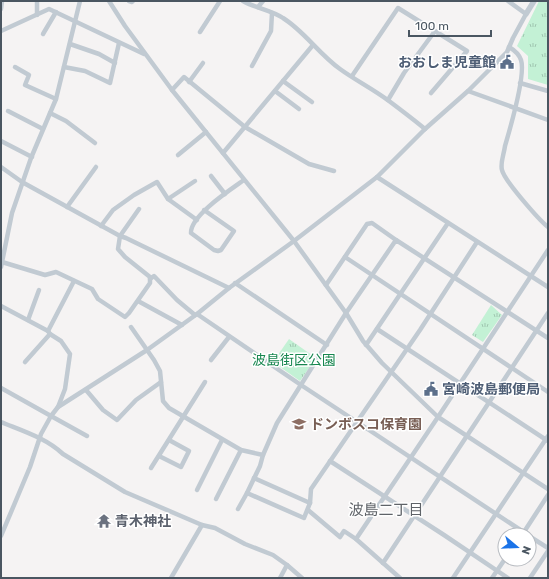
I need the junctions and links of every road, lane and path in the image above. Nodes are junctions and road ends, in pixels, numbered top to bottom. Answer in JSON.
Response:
{"nodes":[{"id":1,"x":2,"y":1,"type":"edge"},
{"id":2,"x":37,"y":1,"type":"edge"},
{"id":3,"x":80,"y":1,"type":"edge"},
{"id":4,"x":109,"y":1,"type":"edge"},
{"id":5,"x":130,"y":1,"type":"edge"},
{"id":6,"x":133,"y":1,"type":"edge"},
{"id":7,"x":220,"y":1,"type":"edge"},
{"id":8,"x":243,"y":1,"type":"edge"},
{"id":9,"x":263,"y":1,"type":"edge"},
{"id":10,"x":508,"y":1,"type":"edge"},
{"id":11,"x":534,"y":1,"type":"edge"},
{"id":12,"x":258,"y":7,"type":"junction"},
{"id":13,"x":1,"y":9,"type":"edge"},
{"id":14,"x":56,"y":12,"type":"junction"},
{"id":15,"x":272,"y":13,"type":"junction"},
{"id":16,"x":526,"y":14,"type":"junction"},
{"id":17,"x":37,"y":15,"type":"junction"},
{"id":18,"x":74,"y":22,"type":"junction"},
{"id":19,"x":1,"y":31,"type":"edge"},
{"id":20,"x":435,"y":31,"type":"junction"},
{"id":21,"x":200,"y":32,"type":"dead end"},
{"id":22,"x":43,"y":34,"type":"dead end"},
{"id":23,"x":119,"y":43,"type":"junction"},
{"id":24,"x":70,"y":44,"type":"junction"},
{"id":25,"x":313,"y":45,"type":"junction"},
{"id":26,"x":509,"y":47,"type":"junction"},
{"id":27,"x":145,"y":55,"type":"junction"},
{"id":28,"x":203,"y":62,"type":"dead end"},
{"id":29,"x":114,"y":63,"type":"junction"},
{"id":30,"x":252,"y":66,"type":"dead end"},
{"id":31,"x":15,"y":67,"type":"dead end"},
{"id":32,"x":64,"y":67,"type":"junction"},
{"id":33,"x":352,"y":76,"type":"junction"},
{"id":34,"x":283,"y":81,"type":"junction"},
{"id":35,"x":190,"y":82,"type":"junction"},
{"id":36,"x":520,"y":83,"type":"junction"},
{"id":37,"x":172,"y":90,"type":"junction"},
{"id":38,"x":275,"y":91,"type":"junction"},
{"id":39,"x":468,"y":91,"type":"junction"},
{"id":40,"x":548,"y":91,"type":"edge"},
{"id":41,"x":431,"y":93,"type":"dead end"},
{"id":42,"x":56,"y":99,"type":"junction"},
{"id":43,"x":388,"y":100,"type":"junction"},
{"id":44,"x":312,"y":102,"type":"dead end"},
{"id":45,"x":516,"y":108,"type":"junction"},
{"id":46,"x":299,"y":109,"type":"dead end"},
{"id":47,"x":8,"y":111,"type":"dead end"},
{"id":48,"x":50,"y":113,"type":"junction"},
{"id":49,"x":548,"y":120,"type":"edge"},
{"id":50,"x":245,"y":128,"type":"junction"},
{"id":51,"x":43,"y":129,"type":"junction"},
{"id":52,"x":425,"y":129,"type":"junction"},
{"id":53,"x":206,"y":132,"type":"junction"},
{"id":54,"x":1,"y":141,"type":"edge"},
{"id":55,"x":95,"y":144,"type":"dead end"},
{"id":56,"x":223,"y":153,"type":"junction"},
{"id":57,"x":178,"y":155,"type":"dead end"},
{"id":58,"x":32,"y":157,"type":"junction"},
{"id":59,"x":1,"y":167,"type":"edge"},
{"id":60,"x":96,"y":167,"type":"dead end"},
{"id":61,"x":334,"y":171,"type":"dead end"},
{"id":62,"x":211,"y":176,"type":"dead end"},
{"id":63,"x":377,"y":177,"type":"junction"},
{"id":64,"x":195,"y":180,"type":"dead end"},
{"id":65,"x":244,"y":180,"type":"junction"},
{"id":66,"x":22,"y":182,"type":"junction"},
{"id":67,"x":225,"y":194,"type":"junction"},
{"id":68,"x":168,"y":199,"type":"junction"},
{"id":69,"x":67,"y":207,"type":"junction"},
{"id":70,"x":140,"y":209,"type":"dead end"},
{"id":71,"x":204,"y":210,"type":"junction"},
{"id":72,"x":197,"y":220,"type":"junction"},
{"id":73,"x":448,"y":222,"type":"junction"},
{"id":74,"x":101,"y":226,"type":"junction"},
{"id":75,"x":548,"y":227,"type":"edge"},
{"id":76,"x":120,"y":236,"type":"junction"},
{"id":77,"x":396,"y":240,"type":"junction"},
{"id":78,"x":294,"y":241,"type":"junction"},
{"id":79,"x":477,"y":242,"type":"junction"},
{"id":80,"x":548,"y":250,"type":"edge"},
{"id":81,"x":345,"y":257,"type":"junction"},
{"id":82,"x":424,"y":258,"type":"junction"},
{"id":83,"x":1,"y":264,"type":"edge"},
{"id":84,"x":373,"y":275,"type":"junction"},
{"id":85,"x":532,"y":276,"type":"junction"},
{"id":86,"x":454,"y":277,"type":"junction"},
{"id":87,"x":150,"y":279,"type":"junction"},
{"id":88,"x":74,"y":281,"type":"junction"},
{"id":89,"x":235,"y":283,"type":"junction"},
{"id":90,"x":326,"y":285,"type":"junction"},
{"id":91,"x":548,"y":287,"type":"edge"},
{"id":92,"x":228,"y":288,"type":"junction"},
{"id":93,"x":39,"y":290,"type":"dead end"},
{"id":94,"x":401,"y":293,"type":"junction"},
{"id":95,"x":138,"y":301,"type":"junction"},
{"id":96,"x":1,"y":306,"type":"edge"},
{"id":97,"x":346,"y":312,"type":"junction"},
{"id":98,"x":508,"y":312,"type":"junction"},
{"id":99,"x":431,"y":313,"type":"junction"},
{"id":100,"x":548,"y":313,"type":"edge"},
{"id":101,"x":196,"y":315,"type":"junction"},
{"id":102,"x":28,"y":320,"type":"junction"},
{"id":103,"x":182,"y":324,"type":"junction"},
{"id":104,"x":131,"y":328,"type":"dead end"},
{"id":105,"x":377,"y":329,"type":"junction"},
{"id":106,"x":536,"y":331,"type":"junction"},
{"id":107,"x":49,"y":332,"type":"junction"},
{"id":108,"x":229,"y":337,"type":"junction"},
{"id":109,"x":548,"y":338,"type":"edge"},
{"id":110,"x":327,"y":345,"type":"junction"},
{"id":111,"x":366,"y":345,"type":"junction"},
{"id":112,"x":484,"y":348,"type":"junction"},
{"id":113,"x":407,"y":349,"type":"junction"},
{"id":114,"x":147,"y":350,"type":"junction"},
{"id":115,"x":211,"y":360,"type":"dead end"},
{"id":116,"x":25,"y":362,"type":"dead end"},
{"id":117,"x":512,"y":367,"type":"junction"},
{"id":118,"x":391,"y":373,"type":"junction"},
{"id":119,"x":161,"y":382,"type":"junction"},
{"id":120,"x":205,"y":382,"type":"dead end"},
{"id":121,"x":460,"y":384,"type":"junction"},
{"id":122,"x":300,"y":385,"type":"junction"},
{"id":123,"x":1,"y":388,"type":"edge"},
{"id":124,"x":86,"y":390,"type":"junction"},
{"id":125,"x":548,"y":392,"type":"edge"},
{"id":126,"x":489,"y":403,"type":"junction"},
{"id":127,"x":58,"y":407,"type":"junction"},
{"id":128,"x":51,"y":416,"type":"junction"},
{"id":129,"x":184,"y":416,"type":"junction"},
{"id":130,"x":438,"y":417,"type":"junction"},
{"id":131,"x":1,"y":422,"type":"edge"},
{"id":132,"x":357,"y":422,"type":"junction"},
{"id":133,"x":86,"y":436,"type":"dead end"},
{"id":134,"x":467,"y":436,"type":"junction"},
{"id":135,"x":41,"y":438,"type":"junction"},
{"id":136,"x":547,"y":439,"type":"edge"},
{"id":137,"x":169,"y":440,"type":"junction"},
{"id":138,"x":222,"y":440,"type":"junction"},
{"id":139,"x":241,"y":450,"type":"junction"},
{"id":140,"x":263,"y":455,"type":"junction"},
{"id":141,"x":159,"y":456,"type":"junction"},
{"id":142,"x":410,"y":458,"type":"junction"},
{"id":143,"x":330,"y":461,"type":"junction"},
{"id":144,"x":151,"y":468,"type":"dead end"},
{"id":145,"x":524,"y":474,"type":"junction"},
{"id":146,"x":440,"y":477,"type":"junction"},
{"id":147,"x":254,"y":478,"type":"junction"},
{"id":148,"x":548,"y":489,"type":"edge"},
{"id":149,"x":197,"y":490,"type":"dead end"},
{"id":150,"x":247,"y":493,"type":"junction"},
{"id":151,"x":548,"y":495,"type":"edge"},
{"id":152,"x":384,"y":497,"type":"junction"},
{"id":153,"x":216,"y":499,"type":"dead end"},
{"id":154,"x":310,"y":503,"type":"junction"},
{"id":155,"x":238,"y":509,"type":"dead end"},
{"id":156,"x":308,"y":510,"type":"junction"},
{"id":157,"x":496,"y":514,"type":"junction"},
{"id":158,"x":414,"y":516,"type":"junction"},
{"id":159,"x":202,"y":525,"type":"junction"},
{"id":160,"x":516,"y":527,"type":"edge"},
{"id":161,"x":530,"y":527,"type":"edge"},
{"id":162,"x":1,"y":536,"type":"edge"},
{"id":163,"x":356,"y":539,"type":"junction"},
{"id":164,"x":537,"y":542,"type":"edge"},
{"id":165,"x":548,"y":549,"type":"edge"},
{"id":166,"x":470,"y":553,"type":"junction"},
{"id":167,"x":383,"y":563,"type":"junction"},
{"id":168,"x":287,"y":565,"type":"junction"},
{"id":169,"x":500,"y":567,"type":"edge"},
{"id":170,"x":497,"y":571,"type":"junction"},
{"id":171,"x":171,"y":578,"type":"edge"},
{"id":172,"x":280,"y":578,"type":"edge"},
{"id":173,"x":302,"y":578,"type":"edge"},
{"id":174,"x":400,"y":578,"type":"edge"},
{"id":175,"x":453,"y":578,"type":"edge"},
{"id":176,"x":492,"y":578,"type":"edge"},
{"id":177,"x":508,"y":578,"type":"edge"},
{"id":178,"x":530,"y":578,"type":"edge"}],
"edges":[{"from":1,"to":13,"type":"street"},
{"from":2,"to":17,"type":"street"},
{"from":3,"to":18,"type":"street"},
{"from":4,"to":27,"type":"street"},
{"from":5,"to":6,"type":"street"},
{"from":7,"to":21,"type":"street"},
{"from":8,"to":12,"type":"street"},
{"from":9,"to":12,"type":"street"},
{"from":10,"to":16,"type":"street"},
{"from":11,"to":16,"type":"street"},
{"from":12,"to":15,"type":"street"},
{"from":14,"to":17,"type":"street"},
{"from":14,"to":18,"type":"street"},
{"from":14,"to":22,"type":"street"},
{"from":15,"to":25,"type":"street"},
{"from":15,"to":30,"type":"street"},
{"from":16,"to":26,"type":"street"},
{"from":17,"to":19,"type":"street"},
{"from":18,"to":23,"type":"street"},
{"from":18,"to":24,"type":"street"},
{"from":20,"to":33,"type":"street"},
{"from":20,"to":41,"type":"street"},
{"from":20,"to":43,"type":"street"},
{"from":23,"to":27,"type":"street"},
{"from":23,"to":29,"type":"street"},
{"from":24,"to":29,"type":"street"},
{"from":24,"to":32,"type":"street"},
{"from":25,"to":33,"type":"street"},
{"from":25,"to":34,"type":"street"},
{"from":26,"to":36,"type":"street"},
{"from":26,"to":39,"type":"street"},
{"from":27,"to":37,"type":"street"},
{"from":28,"to":35,"type":"street"},
{"from":29,"to":32,"type":"street"},
{"from":31,"to":42,"type":"street"},
{"from":32,"to":42,"type":"street"},
{"from":33,"to":43,"type":"street"},
{"from":34,"to":38,"type":"street"},
{"from":34,"to":44,"type":"street"},
{"from":35,"to":37,"type":"street"},
{"from":35,"to":50,"type":"street"},
{"from":36,"to":40,"type":"street"},
{"from":36,"to":45,"type":"street"},
{"from":37,"to":53,"type":"street"},
{"from":38,"to":46,"type":"street"},
{"from":38,"to":50,"type":"street"},
{"from":39,"to":45,"type":"street"},
{"from":39,"to":52,"type":"street"},
{"from":42,"to":48,"type":"street"},
{"from":43,"to":52,"type":"street"},
{"from":45,"to":49,"type":"street"},
{"from":45,"to":75,"type":"street"},
{"from":47,"to":51,"type":"street"},
{"from":48,"to":51,"type":"street"},
{"from":48,"to":55,"type":"street"},
{"from":50,"to":56,"type":"street"},
{"from":50,"to":61,"type":"street"},
{"from":51,"to":58,"type":"street"},
{"from":52,"to":63,"type":"street"},
{"from":53,"to":56,"type":"street"},
{"from":53,"to":57,"type":"street"},
{"from":54,"to":58,"type":"street"},
{"from":56,"to":65,"type":"street"},
{"from":58,"to":66,"type":"street"},
{"from":59,"to":66,"type":"street"},
{"from":60,"to":69,"type":"street"},
{"from":62,"to":67,"type":"street"},
{"from":63,"to":73,"type":"street"},
{"from":63,"to":78,"type":"street"},
{"from":64,"to":68,"type":"street"},
{"from":65,"to":67,"type":"street"},
{"from":65,"to":78,"type":"street"},
{"from":66,"to":69,"type":"street"},
{"from":66,"to":83,"type":"street"},
{"from":67,"to":71,"type":"street"},
{"from":68,"to":72,"type":"street"},
{"from":68,"to":74,"type":"street"},
{"from":69,"to":74,"type":"street"},
{"from":70,"to":76,"type":"street"},
{"from":71,"to":72,"type":"street"},
{"from":71,"to":72,"type":"street"},
{"from":73,"to":79,"type":"street"},
{"from":73,"to":82,"type":"street"},
{"from":74,"to":76,"type":"street"},
{"from":76,"to":87,"type":"street"},
{"from":76,"to":92,"type":"street"},
{"from":77,"to":81,"type":"street"},
{"from":77,"to":82,"type":"street"},
{"from":77,"to":84,"type":"street"},
{"from":78,"to":89,"type":"street"},
{"from":78,"to":90,"type":"street"},
{"from":79,"to":85,"type":"street"},
{"from":79,"to":86,"type":"street"},
{"from":80,"to":85,"type":"street"},
{"from":81,"to":84,"type":"street"},
{"from":81,"to":90,"type":"street"},
{"from":82,"to":86,"type":"street"},
{"from":82,"to":94,"type":"street"},
{"from":83,"to":88,"type":"street"},
{"from":84,"to":94,"type":"street"},
{"from":84,"to":97,"type":"street"},
{"from":85,"to":91,"type":"street"},
{"from":85,"to":98,"type":"street"},
{"from":86,"to":98,"type":"street"},
{"from":86,"to":99,"type":"street"},
{"from":87,"to":95,"type":"street"},
{"from":87,"to":101,"type":"street"},
{"from":88,"to":95,"type":"street"},
{"from":88,"to":107,"type":"street"},
{"from":89,"to":92,"type":"street"},
{"from":89,"to":110,"type":"street"},
{"from":90,"to":97,"type":"street"},
{"from":92,"to":101,"type":"street"},
{"from":93,"to":102,"type":"street"},
{"from":94,"to":99,"type":"street"},
{"from":94,"to":105,"type":"street"},
{"from":95,"to":103,"type":"street"},
{"from":96,"to":102,"type":"street"},
{"from":97,"to":110,"type":"street"},
{"from":97,"to":111,"type":"street"},
{"from":98,"to":106,"type":"street"},
{"from":98,"to":112,"type":"street"},
{"from":99,"to":112,"type":"street"},
{"from":99,"to":113,"type":"street"},
{"from":100,"to":106,"type":"street"},
{"from":101,"to":103,"type":"street"},
{"from":101,"to":108,"type":"street"},
{"from":102,"to":107,"type":"street"},
{"from":103,"to":114,"type":"street"},
{"from":104,"to":114,"type":"street"},
{"from":105,"to":111,"type":"street"},
{"from":105,"to":113,"type":"street"},
{"from":106,"to":109,"type":"street"},
{"from":106,"to":117,"type":"street"},
{"from":107,"to":116,"type":"street"},
{"from":107,"to":127,"type":"street"},
{"from":108,"to":115,"type":"street"},
{"from":108,"to":122,"type":"street"},
{"from":110,"to":122,"type":"street"},
{"from":111,"to":118,"type":"street"},
{"from":112,"to":117,"type":"street"},
{"from":112,"to":121,"type":"street"},
{"from":113,"to":118,"type":"street"},
{"from":113,"to":121,"type":"street"},
{"from":114,"to":119,"type":"street"},
{"from":114,"to":124,"type":"street"},
{"from":117,"to":125,"type":"street"},
{"from":117,"to":126,"type":"street"},
{"from":118,"to":130,"type":"street"},
{"from":118,"to":132,"type":"street"},
{"from":119,"to":124,"type":"street"},
{"from":119,"to":129,"type":"street"},
{"from":120,"to":129,"type":"street"},
{"from":121,"to":126,"type":"street"},
{"from":121,"to":130,"type":"street"},
{"from":122,"to":132,"type":"street"},
{"from":122,"to":140,"type":"street"},
{"from":123,"to":128,"type":"street"},
{"from":124,"to":127,"type":"street"},
{"from":126,"to":134,"type":"street"},
{"from":126,"to":136,"type":"street"},
{"from":127,"to":128,"type":"street"},
{"from":128,"to":133,"type":"street"},
{"from":128,"to":135,"type":"street"},
{"from":129,"to":137,"type":"street"},
{"from":129,"to":138,"type":"street"},
{"from":130,"to":134,"type":"street"},
{"from":130,"to":142,"type":"street"},
{"from":131,"to":135,"type":"street"},
{"from":132,"to":142,"type":"street"},
{"from":132,"to":143,"type":"street"},
{"from":134,"to":145,"type":"street"},
{"from":134,"to":146,"type":"street"},
{"from":135,"to":159,"type":"street"},
{"from":135,"to":162,"type":"street"},
{"from":136,"to":145,"type":"street"},
{"from":137,"to":141,"type":"street"},
{"from":137,"to":141,"type":"street"},
{"from":138,"to":139,"type":"street"},
{"from":138,"to":149,"type":"street"},
{"from":139,"to":140,"type":"street"},
{"from":139,"to":153,"type":"street"},
{"from":140,"to":147,"type":"street"},
{"from":141,"to":144,"type":"street"},
{"from":142,"to":146,"type":"street"},
{"from":142,"to":152,"type":"street"},
{"from":143,"to":152,"type":"street"},
{"from":143,"to":154,"type":"street"},
{"from":145,"to":148,"type":"street"},
{"from":145,"to":157,"type":"street"},
{"from":146,"to":157,"type":"street"},
{"from":146,"to":158,"type":"street"},
{"from":147,"to":150,"type":"street"},
{"from":147,"to":154,"type":"street"},
{"from":150,"to":155,"type":"street"},
{"from":150,"to":156,"type":"street"},
{"from":151,"to":161,"type":"street"},
{"from":152,"to":158,"type":"street"},
{"from":152,"to":163,"type":"street"},
{"from":154,"to":156,"type":"street"},
{"from":156,"to":163,"type":"street"},
{"from":157,"to":160,"type":"street"},
{"from":157,"to":166,"type":"street"},
{"from":158,"to":166,"type":"street"},
{"from":158,"to":167,"type":"street"},
{"from":159,"to":168,"type":"street"},
{"from":159,"to":171,"type":"street"},
{"from":163,"to":167,"type":"street"},
{"from":164,"to":165,"type":"street"},
{"from":165,"to":178,"type":"street"},
{"from":166,"to":170,"type":"street"},
{"from":166,"to":175,"type":"street"},
{"from":167,"to":174,"type":"street"},
{"from":168,"to":172,"type":"street"},
{"from":168,"to":173,"type":"street"},
{"from":169,"to":170,"type":"street"},
{"from":170,"to":176,"type":"street"},
{"from":170,"to":177,"type":"street"}]}
